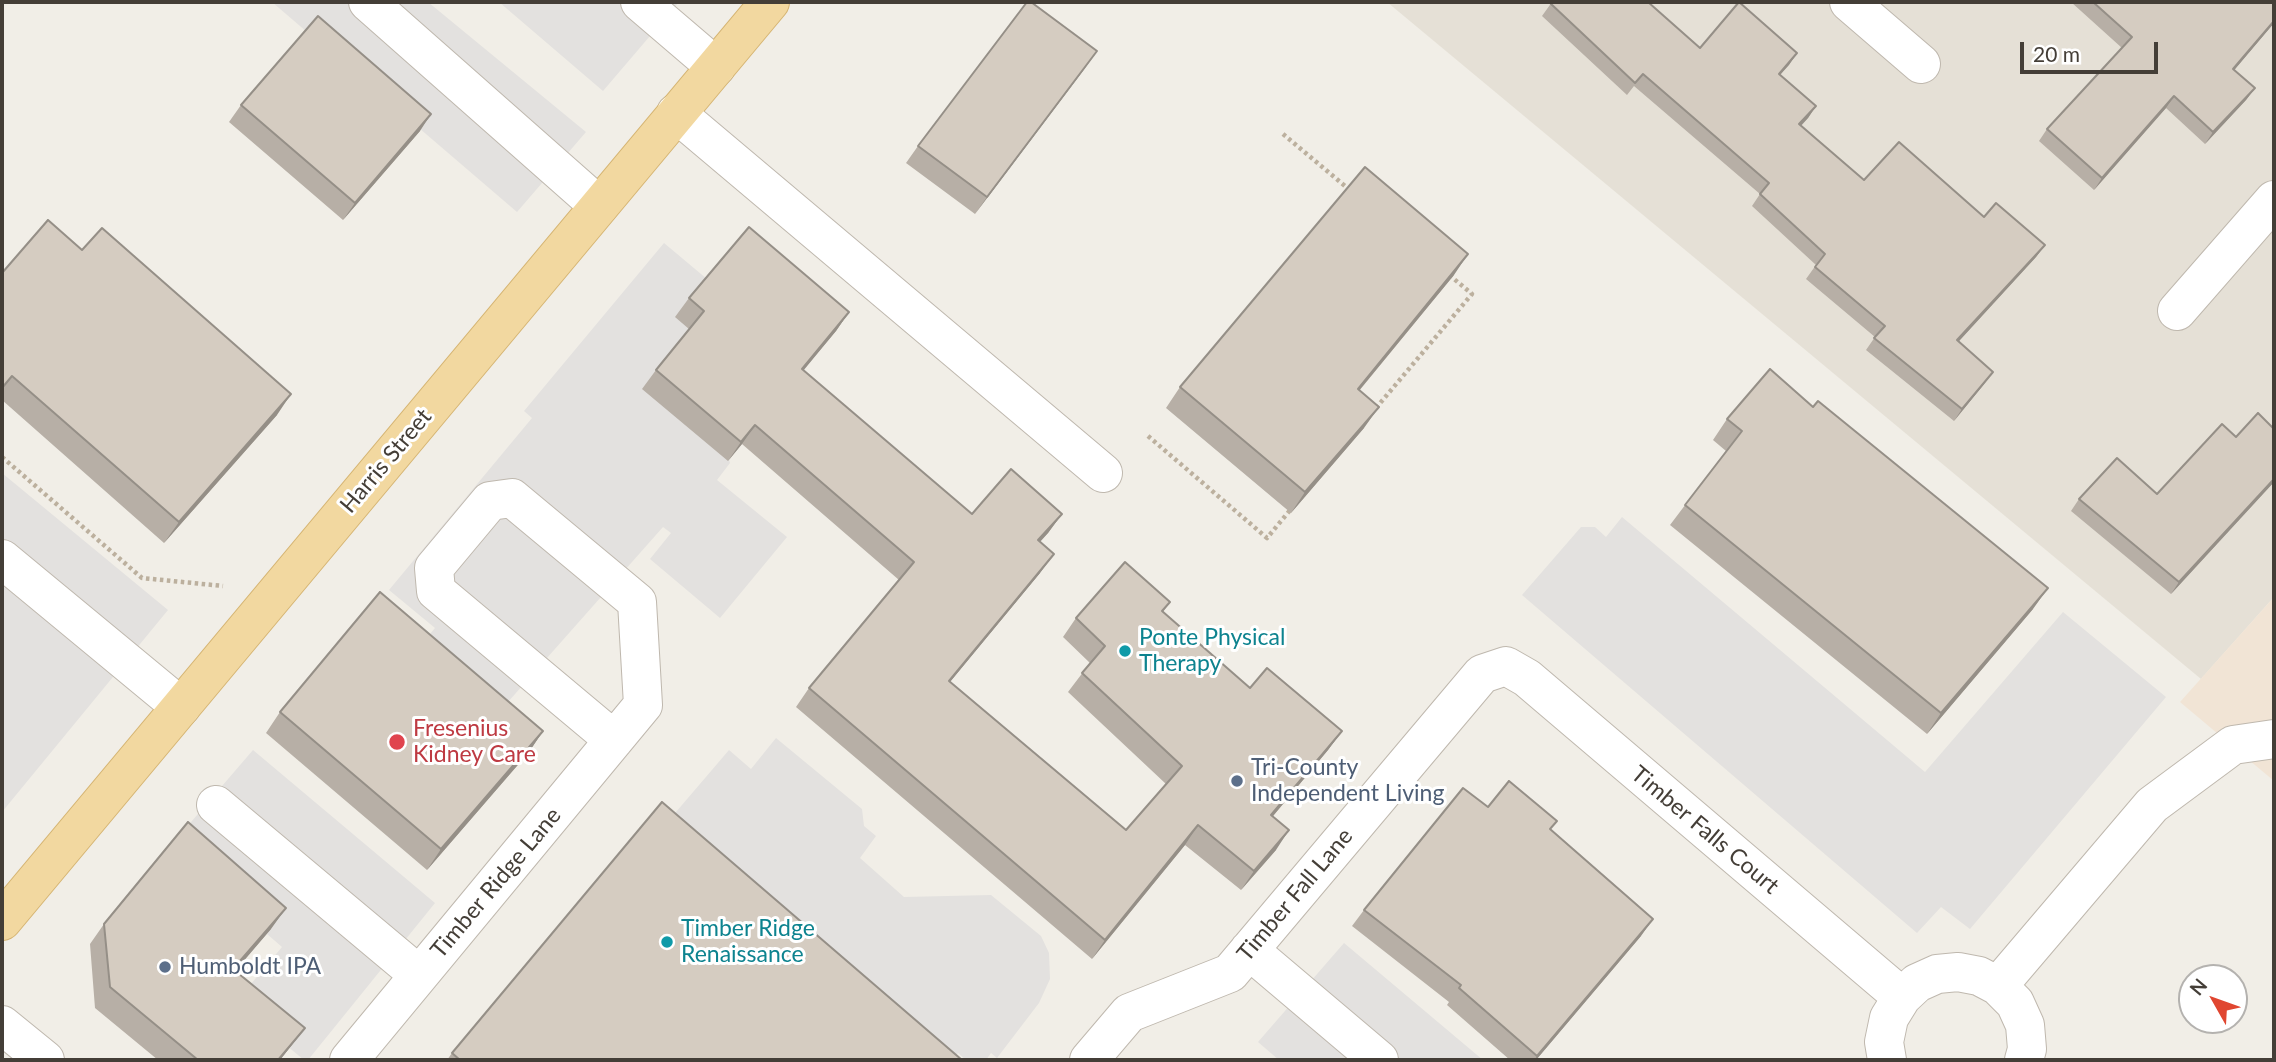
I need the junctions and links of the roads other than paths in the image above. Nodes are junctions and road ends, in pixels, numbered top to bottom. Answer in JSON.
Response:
{"nodes":[{"id":1,"x":368,"y":2,"type":"edge"},
{"id":2,"x":640,"y":2,"type":"edge"},
{"id":3,"x":770,"y":2,"type":"edge"},
{"id":4,"x":1849,"y":2,"type":"edge"},
{"id":5,"x":1921,"y":64,"type":"dead end"},
{"id":6,"x":716,"y":67,"type":"junction"},
{"id":7,"x":676,"y":113,"type":"junction"},
{"id":8,"x":2274,"y":200,"type":"edge"},
{"id":9,"x":599,"y":206,"type":"junction"},
{"id":10,"x":2177,"y":311,"type":"dead end"},
{"id":11,"x":1103,"y":473,"type":"dead end"},
{"id":12,"x":2,"y":559,"type":"edge"},
{"id":13,"x":1506,"y":666,"type":"joint"},
{"id":14,"x":181,"y":707,"type":"junction"},
{"id":15,"x":2274,"y":738,"type":"edge"},
{"id":16,"x":614,"y":740,"type":"junction"},
{"id":17,"x":216,"y":805,"type":"dead end"},
{"id":18,"x":2,"y":921,"type":"edge"},
{"id":19,"x":1248,"y":950,"type":"junction"},
{"id":20,"x":419,"y":975,"type":"junction"},
{"id":21,"x":1998,"y":986,"type":"junction"},
{"id":22,"x":1902,"y":997,"type":"junction"},
{"id":23,"x":2,"y":1025,"type":"edge"},
{"id":24,"x":45,"y":1060,"type":"edge"},
{"id":25,"x":349,"y":1060,"type":"edge"},
{"id":26,"x":1089,"y":1060,"type":"edge"},
{"id":27,"x":1379,"y":1060,"type":"edge"},
{"id":28,"x":1887,"y":1060,"type":"edge"},
{"id":29,"x":2024,"y":1060,"type":"edge"}],
"edges":[{"from":1,"to":9,"type":"street"},
{"from":2,"to":6,"type":"street"},
{"from":3,"to":6,"type":"main road","name":"Harris Street"},
{"from":4,"to":5,"type":"street"},
{"from":6,"to":7,"type":"main road","name":"Harris Street"},
{"from":7,"to":9,"type":"main road","name":"Harris Street"},
{"from":7,"to":11,"type":"street"},
{"from":8,"to":10,"type":"street"},
{"from":9,"to":14,"type":"main road","name":"Harris Street"},
{"from":12,"to":14,"type":"street"},
{"from":13,"to":19,"type":"street","name":"Timber Fall Lane"},
{"from":13,"to":22,"type":"street","name":"Timber Falls Court"},
{"from":14,"to":18,"type":"main road","name":"Harris Street"},
{"from":15,"to":21,"type":"street"},
{"from":16,"to":16,"type":"street","name":"Timber Ridge Lane"},
{"from":16,"to":20,"type":"street","name":"Timber Ridge Lane"},
{"from":17,"to":20,"type":"street"},
{"from":19,"to":26,"type":"street","name":"Timber Fall Lane"},
{"from":19,"to":27,"type":"street"},
{"from":20,"to":25,"type":"street","name":"Timber Ridge Lane"},
{"from":21,"to":22,"type":"street"},
{"from":21,"to":29,"type":"street"},
{"from":22,"to":28,"type":"street"},
{"from":23,"to":24,"type":"street"}]}
